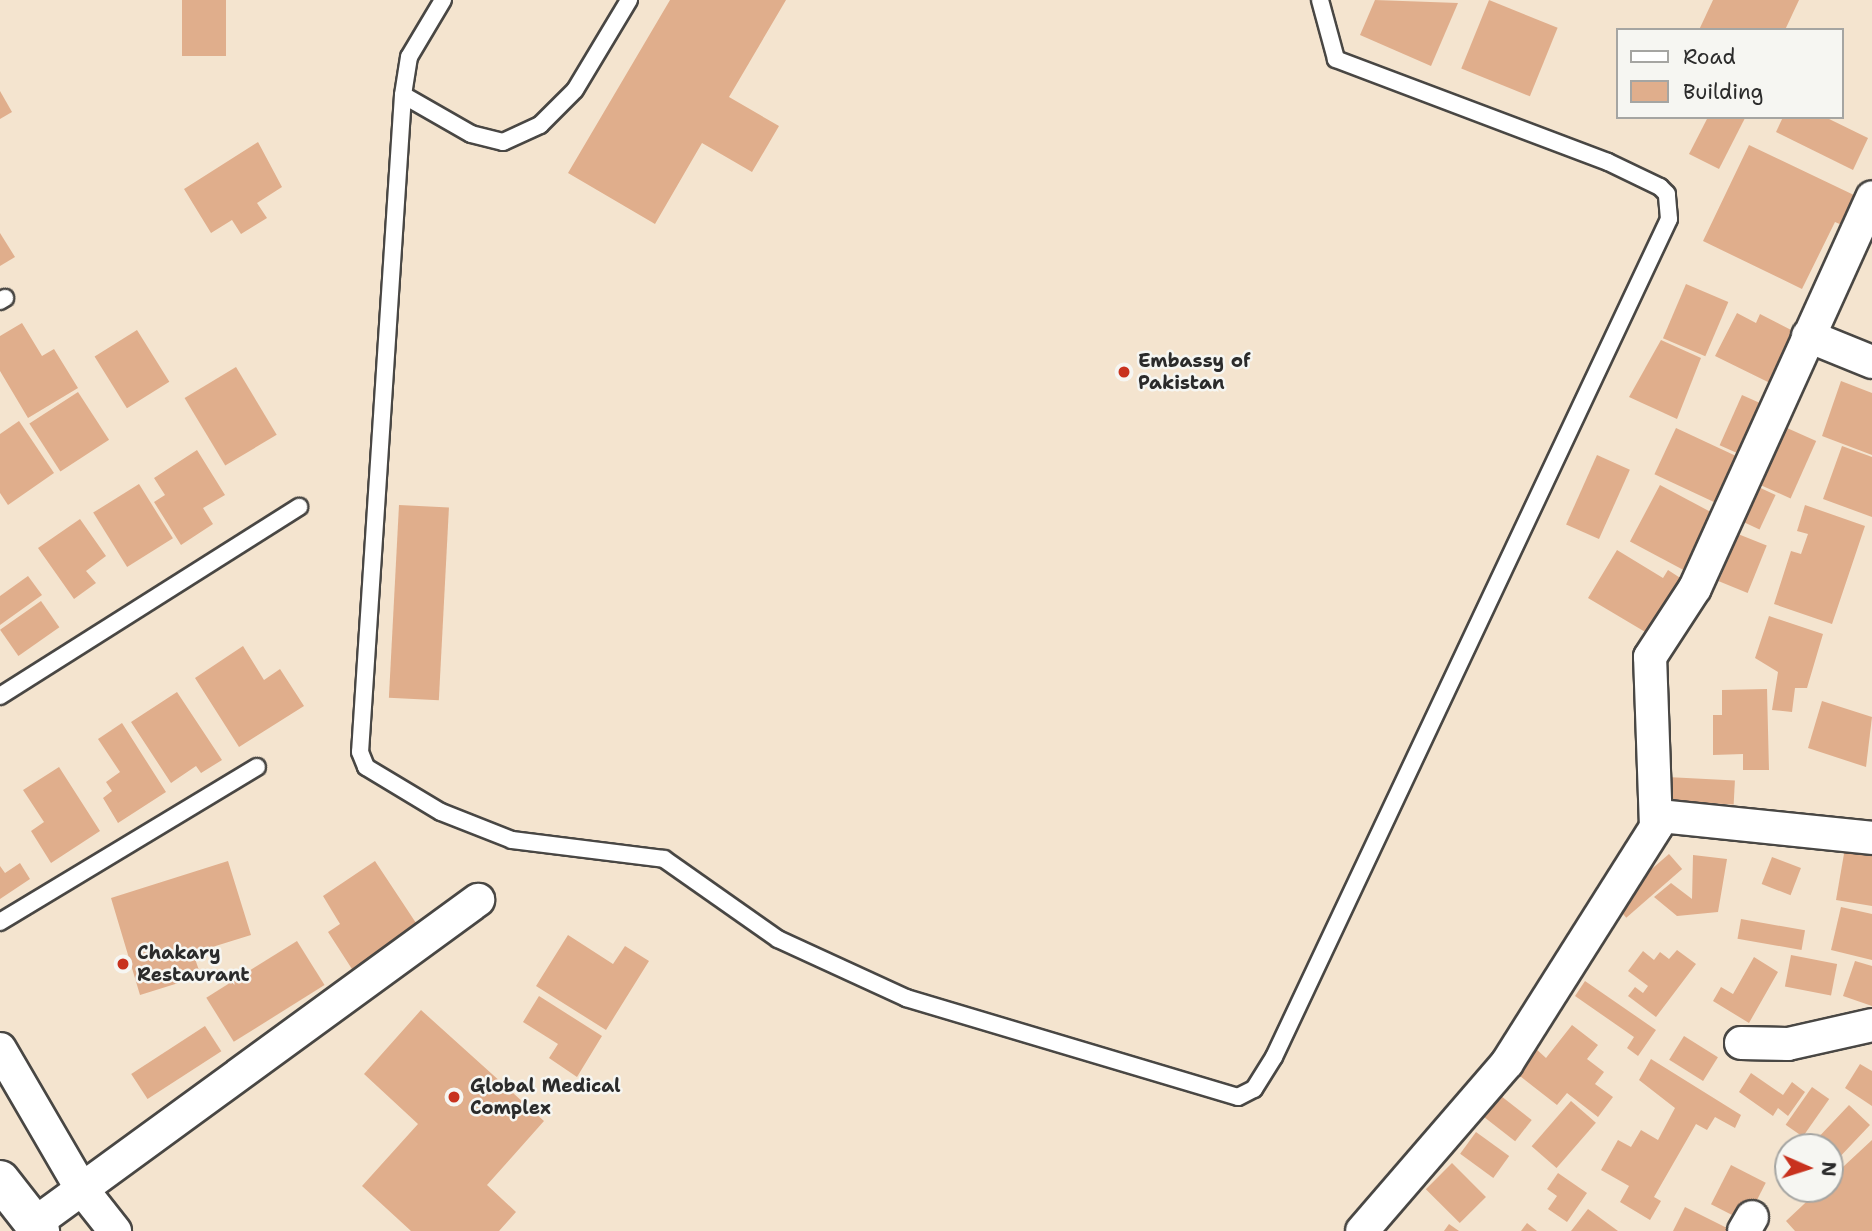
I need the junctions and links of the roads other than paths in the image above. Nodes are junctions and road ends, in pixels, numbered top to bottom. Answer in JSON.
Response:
{"nodes":[{"id":1,"x":443,"y":0,"type":"edge"},
{"id":2,"x":629,"y":0,"type":"edge"},
{"id":3,"x":1320,"y":0,"type":"edge"},
{"id":4,"x":403,"y":95,"type":"junction"},
{"id":5,"x":1872,"y":197,"type":"edge"},
{"id":6,"x":1808,"y":336,"type":"junction"},
{"id":7,"x":1872,"y":362,"type":"edge"},
{"id":8,"x":299,"y":507,"type":"dead end"},
{"id":9,"x":0,"y":696,"type":"edge"},
{"id":10,"x":257,"y":767,"type":"dead end"},
{"id":11,"x":1660,"y":816,"type":"junction"},
{"id":12,"x":1872,"y":838,"type":"edge"},
{"id":13,"x":478,"y":900,"type":"dead end"},
{"id":14,"x":0,"y":922,"type":"edge"},
{"id":15,"x":1872,"y":1026,"type":"edge"},
{"id":16,"x":1741,"y":1043,"type":"dead end"},
{"id":17,"x":0,"y":1049,"type":"edge"},
{"id":18,"x":0,"y":1180,"type":"edge"},
{"id":19,"x":81,"y":1188,"type":"junction"},
{"id":20,"x":37,"y":1227,"type":"edge"},
{"id":21,"x":115,"y":1231,"type":"edge"},
{"id":22,"x":1362,"y":1231,"type":"edge"}],
"edges":[{"from":1,"to":4,"type":"lane"},
{"from":2,"to":4,"type":"lane"},
{"from":3,"to":4,"type":"lane"},
{"from":5,"to":6,"type":"street"},
{"from":6,"to":7,"type":"street"},
{"from":6,"to":11,"type":"street"},
{"from":8,"to":9,"type":"lane"},
{"from":10,"to":14,"type":"lane"},
{"from":11,"to":12,"type":"street"},
{"from":11,"to":22,"type":"street"},
{"from":13,"to":19,"type":"street"},
{"from":15,"to":16,"type":"street"},
{"from":17,"to":19,"type":"street"},
{"from":18,"to":20,"type":"main road"},
{"from":19,"to":20,"type":"street"},
{"from":19,"to":21,"type":"street"}]}
